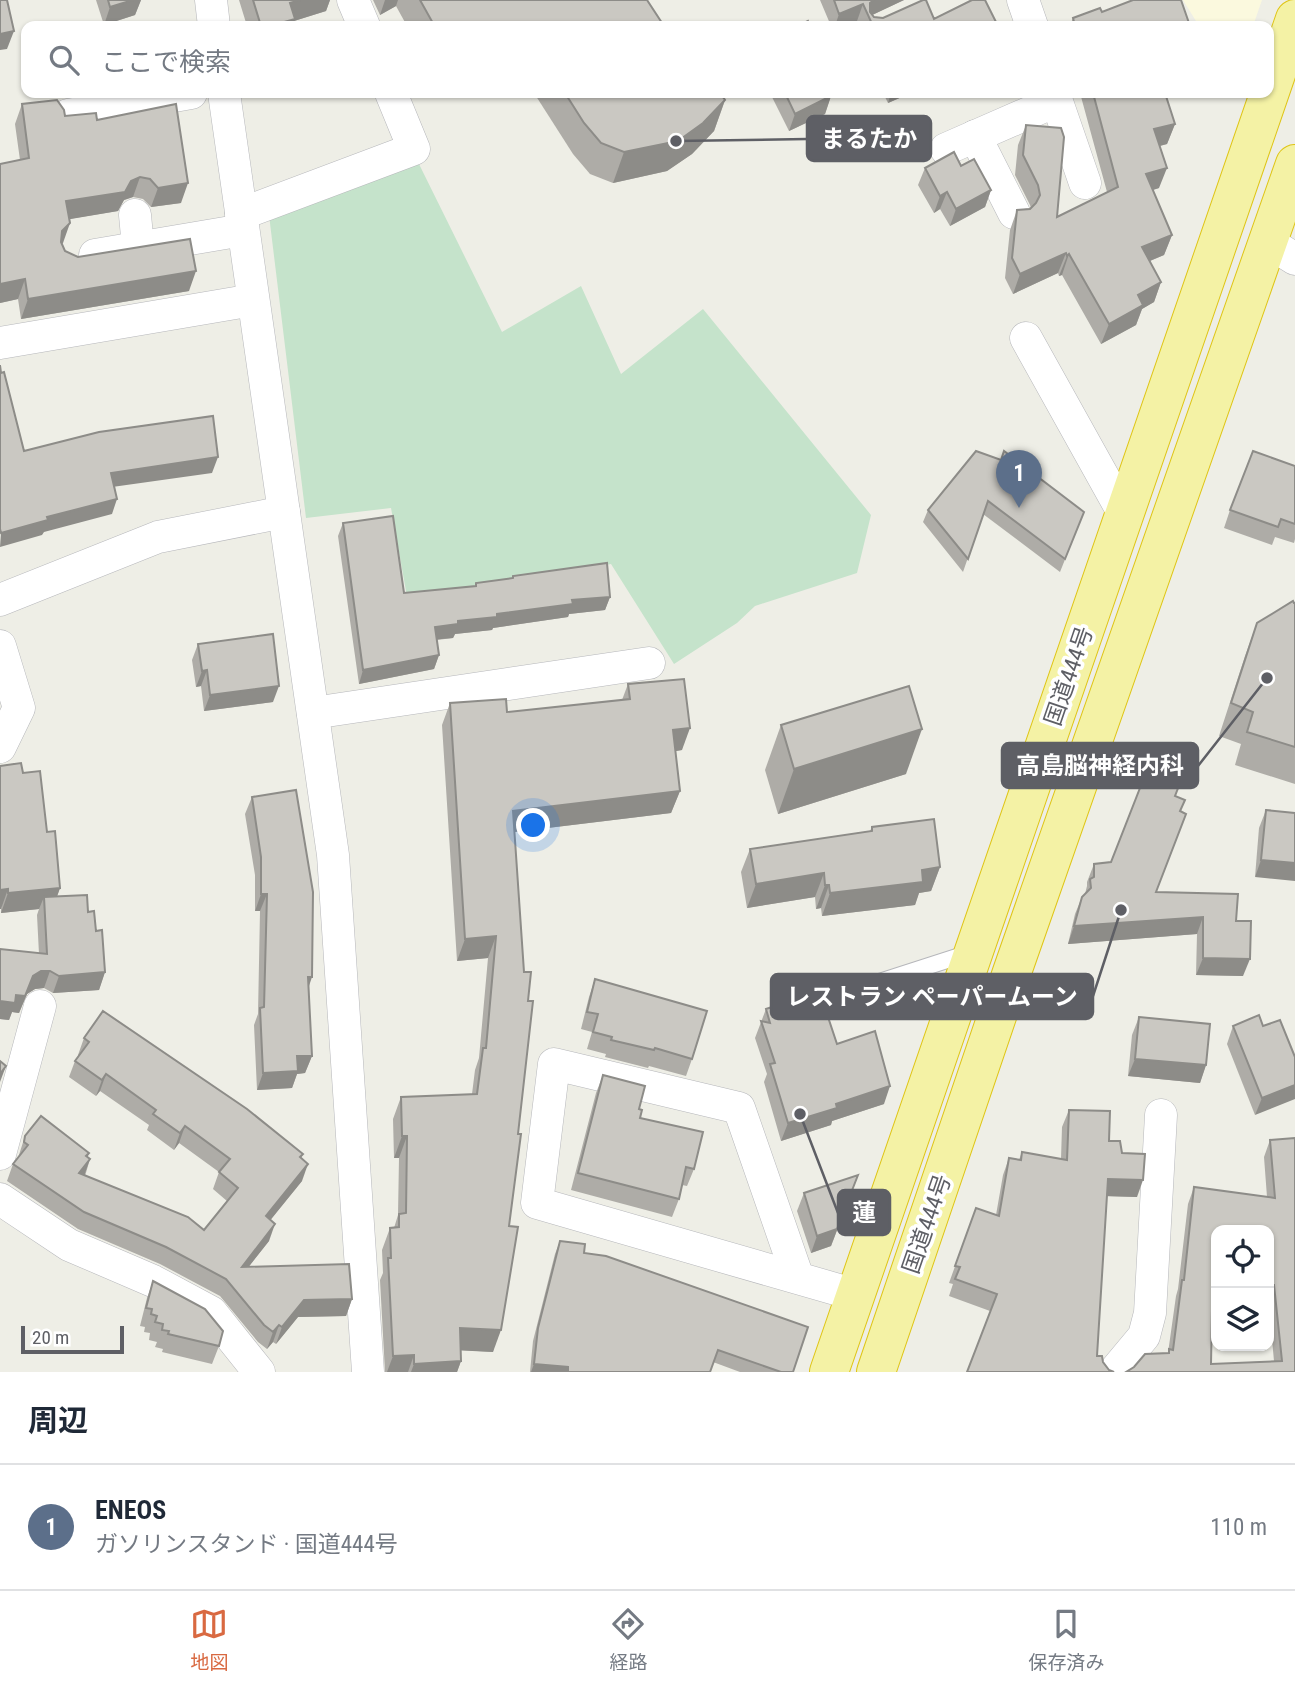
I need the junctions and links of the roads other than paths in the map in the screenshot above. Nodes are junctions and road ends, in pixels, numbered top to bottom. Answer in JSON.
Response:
{"nodes":[{"id":1,"x":211,"y":0,"type":"edge"},
{"id":2,"x":353,"y":0,"type":"edge"},
{"id":3,"x":1023,"y":0,"type":"edge"},
{"id":4,"x":1295,"y":19,"type":"edge"},
{"id":5,"x":213,"y":21,"type":"edge"},
{"id":6,"x":362,"y":21,"type":"edge"},
{"id":7,"x":1030,"y":21,"type":"edge"},
{"id":8,"x":1274,"y":80,"type":"edge"},
{"id":9,"x":163,"y":98,"type":"edge"},
{"id":10,"x":225,"y":98,"type":"edge"},
{"id":11,"x":393,"y":98,"type":"edge"},
{"id":12,"x":1053,"y":98,"type":"edge"},
{"id":13,"x":1055,"y":98,"type":"edge"},
{"id":14,"x":1268,"y":98,"type":"edge"},
{"id":15,"x":68,"y":115,"type":"edge"},
{"id":16,"x":975,"y":136,"type":"junction"},
{"id":17,"x":946,"y":149,"type":"dead end"},
{"id":18,"x":1295,"y":163,"type":"edge"},
{"id":19,"x":1085,"y":183,"type":"dead end"},
{"id":20,"x":1014,"y":213,"type":"edge"},
{"id":21,"x":135,"y":215,"type":"dead end"},
{"id":22,"x":242,"y":222,"type":"junction"},
{"id":23,"x":138,"y":247,"type":"junction"},
{"id":24,"x":1281,"y":250,"type":"edge"},
{"id":25,"x":72,"y":258,"type":"edge"},
{"id":26,"x":253,"y":300,"type":"junction"},
{"id":27,"x":1026,"y":338,"type":"dead end"},
{"id":28,"x":0,"y":343,"type":"edge"},
{"id":29,"x":284,"y":512,"type":"junction"},
{"id":30,"x":1124,"y":514,"type":"junction"},
{"id":31,"x":0,"y":600,"type":"edge"},
{"id":32,"x":0,"y":646,"type":"edge"},
{"id":33,"x":649,"y":663,"type":"dead end"},
{"id":34,"x":313,"y":713,"type":"junction"},
{"id":35,"x":0,"y":747,"type":"edge"},
{"id":36,"x":974,"y":951,"type":"junction"},
{"id":37,"x":814,"y":1003,"type":"edge"},
{"id":38,"x":40,"y":1006,"type":"dead end"},
{"id":39,"x":1161,"y":1115,"type":"dead end"},
{"id":40,"x":0,"y":1154,"type":"edge"},
{"id":41,"x":0,"y":1199,"type":"edge"},
{"id":42,"x":798,"y":1278,"type":"junction"},
{"id":43,"x":856,"y":1295,"type":"junction"},
{"id":44,"x":259,"y":1372,"type":"edge"},
{"id":45,"x":368,"y":1372,"type":"edge"},
{"id":46,"x":829,"y":1372,"type":"edge"},
{"id":47,"x":876,"y":1372,"type":"edge"},
{"id":48,"x":1114,"y":1372,"type":"edge"}],
"edges":[{"from":1,"to":5,"type":"street"},
{"from":2,"to":6,"type":"street"},
{"from":3,"to":7,"type":"street"},
{"from":4,"to":8,"type":"highway","name":"国道444号"},
{"from":9,"to":15,"type":"street"},
{"from":10,"to":22,"type":"street"},
{"from":11,"to":22,"type":"street"},
{"from":12,"to":16,"type":"street"},
{"from":13,"to":19,"type":"street"},
{"from":14,"to":30,"type":"highway","name":"国道444号"},
{"from":16,"to":17,"type":"street"},
{"from":16,"to":20,"type":"street"},
{"from":18,"to":24,"type":"highway","name":"国道444号"},
{"from":21,"to":23,"type":"street"},
{"from":22,"to":23,"type":"street"},
{"from":22,"to":26,"type":"street"},
{"from":23,"to":25,"type":"street"},
{"from":24,"to":47,"type":"highway","name":"国道444号"},
{"from":26,"to":28,"type":"street"},
{"from":26,"to":29,"type":"street"},
{"from":27,"to":30,"type":"street"},
{"from":29,"to":31,"type":"street"},
{"from":29,"to":34,"type":"street"},
{"from":30,"to":36,"type":"highway","name":"国道444号"},
{"from":32,"to":35,"type":"street"},
{"from":33,"to":34,"type":"street"},
{"from":34,"to":45,"type":"street"},
{"from":36,"to":37,"type":"lane"},
{"from":36,"to":43,"type":"highway","name":"国道444号"},
{"from":38,"to":40,"type":"street"},
{"from":39,"to":48,"type":"street"},
{"from":41,"to":44,"type":"street"},
{"from":42,"to":42,"type":"street"},
{"from":42,"to":43,"type":"street"},
{"from":43,"to":46,"type":"highway","name":"国道444号"}]}
